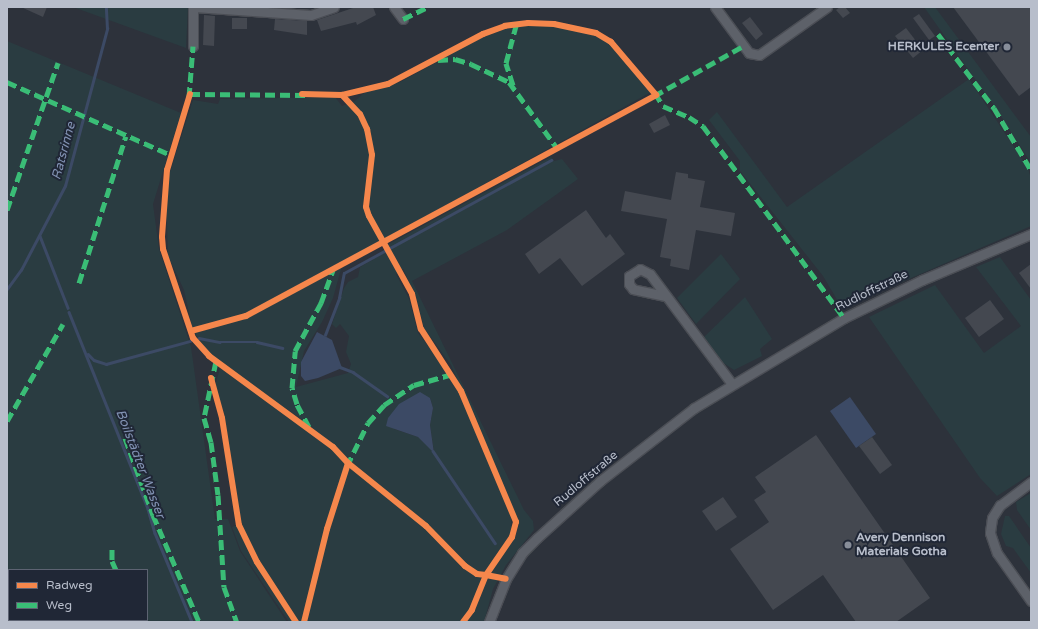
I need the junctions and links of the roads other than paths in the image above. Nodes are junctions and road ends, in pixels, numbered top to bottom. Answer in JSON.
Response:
{"nodes":[{"id":1,"x":194,"y":7,"type":"edge"},
{"id":2,"x":334,"y":7,"type":"edge"},
{"id":3,"x":394,"y":7,"type":"edge"},
{"id":4,"x":715,"y":7,"type":"edge"},
{"id":5,"x":827,"y":7,"type":"edge"},
{"id":6,"x":312,"y":11,"type":"edge"},
{"id":7,"x":403,"y":19,"type":"dead end"},
{"id":8,"x":192,"y":46,"type":"dead end"},
{"id":9,"x":1031,"y":234,"type":"edge"},
{"id":10,"x":665,"y":296,"type":"dead end"},
{"id":11,"x":732,"y":384,"type":"junction"},
{"id":12,"x":1031,"y":482,"type":"edge"},
{"id":13,"x":1031,"y":601,"type":"edge"},
{"id":14,"x":489,"y":622,"type":"edge"}],
"edges":[{"from":1,"to":6,"type":"street"},
{"from":1,"to":8,"type":"street"},
{"from":2,"to":6,"type":"street"},
{"from":3,"to":7,"type":"street"},
{"from":4,"to":5,"type":"street"},
{"from":9,"to":11,"type":"street","name":"Rudloffstraße"},
{"from":10,"to":11,"type":"street"},
{"from":11,"to":14,"type":"street","name":"Rudloffstraße"},
{"from":12,"to":13,"type":"street"}]}
